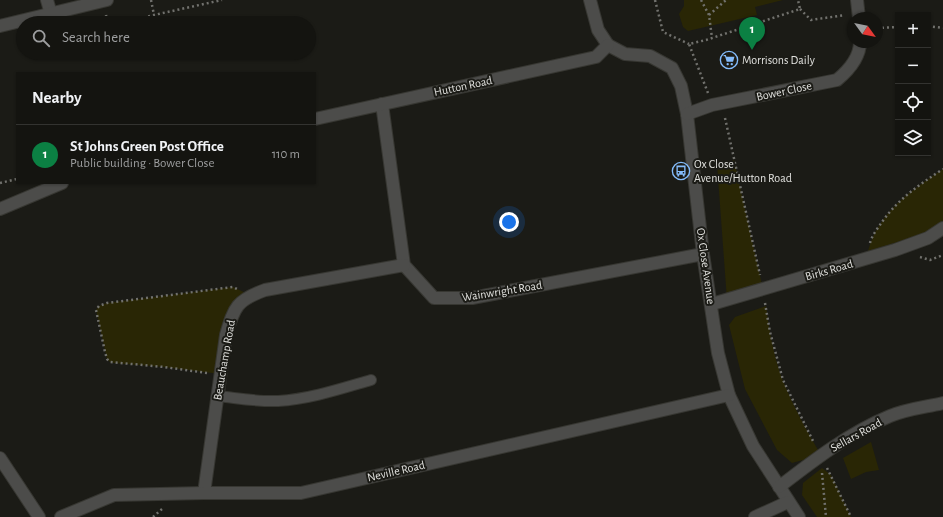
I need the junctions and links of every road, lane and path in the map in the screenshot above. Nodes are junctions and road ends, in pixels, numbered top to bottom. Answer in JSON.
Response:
{"nodes":[{"id":1,"x":48,"y":0,"type":"edge"},
{"id":2,"x":107,"y":0,"type":"edge"},
{"id":3,"x":151,"y":0,"type":"edge"},
{"id":4,"x":200,"y":0,"type":"edge"},
{"id":5,"x":222,"y":0,"type":"edge"},
{"id":6,"x":590,"y":0,"type":"edge"},
{"id":7,"x":655,"y":0,"type":"edge"},
{"id":8,"x":701,"y":0,"type":"edge"},
{"id":9,"x":726,"y":0,"type":"edge"},
{"id":10,"x":798,"y":0,"type":"edge"},
{"id":11,"x":856,"y":0,"type":"edge"},
{"id":12,"x":201,"y":5,"type":"junction"},
{"id":13,"x":800,"y":9,"type":"junction"},
{"id":14,"x":858,"y":12,"type":"edge"},
{"id":15,"x":50,"y":14,"type":"junction"},
{"id":16,"x":154,"y":15,"type":"junction"},
{"id":17,"x":709,"y":15,"type":"junction"},
{"id":18,"x":42,"y":16,"type":"edge"},
{"id":19,"x":150,"y":16,"type":"edge"},
{"id":20,"x":847,"y":17,"type":"edge"},
{"id":21,"x":16,"y":22,"type":"edge"},
{"id":22,"x":0,"y":26,"type":"edge"},
{"id":23,"x":931,"y":26,"type":"edge"},
{"id":24,"x":895,"y":27,"type":"edge"},
{"id":25,"x":883,"y":28,"type":"edge"},
{"id":26,"x":943,"y":28,"type":"edge"},
{"id":27,"x":712,"y":38,"type":"junction"},
{"id":28,"x":689,"y":44,"type":"junction"},
{"id":29,"x":608,"y":45,"type":"junction"},
{"id":30,"x":860,"y":48,"type":"edge"},
{"id":31,"x":382,"y":104,"type":"junction"},
{"id":32,"x":717,"y":104,"type":"junction"},
{"id":33,"x":687,"y":114,"type":"junction"},
{"id":34,"x":316,"y":119,"type":"edge"},
{"id":35,"x":943,"y":169,"type":"edge"},
{"id":36,"x":16,"y":178,"type":"edge"},
{"id":37,"x":0,"y":183,"type":"edge"},
{"id":38,"x":60,"y":184,"type":"edge"},
{"id":39,"x":0,"y":209,"type":"edge"},
{"id":40,"x":943,"y":228,"type":"edge"},
{"id":41,"x":703,"y":254,"type":"junction"},
{"id":42,"x":868,"y":258,"type":"junction"},
{"id":43,"x":404,"y":265,"type":"junction"},
{"id":44,"x":763,"y":289,"type":"junction"},
{"id":45,"x":250,"y":295,"type":"junction"},
{"id":46,"x":712,"y":304,"type":"junction"},
{"id":47,"x":220,"y":374,"type":"junction"},
{"id":48,"x":371,"y":380,"type":"dead end"},
{"id":49,"x":729,"y":395,"type":"junction"},
{"id":50,"x":217,"y":396,"type":"junction"},
{"id":51,"x":943,"y":403,"type":"edge"},
{"id":52,"x":821,"y":455,"type":"junction"},
{"id":53,"x":1,"y":461,"type":"edge"},
{"id":54,"x":779,"y":487,"type":"junction"},
{"id":55,"x":204,"y":493,"type":"junction"},
{"id":56,"x":788,"y":502,"type":"junction"},
{"id":57,"x":39,"y":517,"type":"edge"},
{"id":58,"x":62,"y":517,"type":"edge"},
{"id":59,"x":755,"y":517,"type":"edge"},
{"id":60,"x":799,"y":517,"type":"edge"},
{"id":61,"x":826,"y":517,"type":"edge"},
{"id":62,"x":851,"y":517,"type":"edge"}],
"edges":[{"from":1,"to":15,"type":"street"},
{"from":2,"to":15,"type":"street"},
{"from":3,"to":16,"type":"path"},
{"from":4,"to":12,"type":"path"},
{"from":5,"to":12,"type":"path"},
{"from":6,"to":29,"type":"street"},
{"from":7,"to":28,"type":"path"},
{"from":8,"to":17,"type":"path"},
{"from":9,"to":17,"type":"path"},
{"from":10,"to":13,"type":"path"},
{"from":11,"to":14,"type":"street"},
{"from":12,"to":16,"type":"path"},
{"from":13,"to":20,"type":"path"},
{"from":13,"to":27,"type":"path"},
{"from":15,"to":18,"type":"street"},
{"from":16,"to":19,"type":"path"},
{"from":17,"to":27,"type":"path"},
{"from":21,"to":22,"type":"street"},
{"from":23,"to":26,"type":"path"},
{"from":24,"to":25,"type":"path"},
{"from":27,"to":28,"type":"path"},
{"from":28,"to":32,"type":"path"},
{"from":29,"to":31,"type":"street","name":"Hutton Road"},
{"from":29,"to":33,"type":"street","name":"Ox Close Avenue"},
{"from":30,"to":32,"type":"street","name":"Bower Close"},
{"from":31,"to":34,"type":"street","name":"Hutton Road"},
{"from":31,"to":43,"type":"street"},
{"from":32,"to":33,"type":"street","name":"Bower Close"},
{"from":32,"to":44,"type":"path"},
{"from":33,"to":41,"type":"street","name":"Ox Close Avenue"},
{"from":35,"to":42,"type":"path"},
{"from":36,"to":37,"type":"path"},
{"from":38,"to":39,"type":"street"},
{"from":40,"to":42,"type":"street","name":"Birks Road"},
{"from":41,"to":43,"type":"street","name":"Wainwright Road"},
{"from":41,"to":46,"type":"street","name":"Ox Close Avenue"},
{"from":42,"to":44,"type":"street","name":"Birks Road"},
{"from":43,"to":45,"type":"street","name":"Beauchamp Road"},
{"from":44,"to":46,"type":"street","name":"Birks Road"},
{"from":44,"to":52,"type":"path"},
{"from":45,"to":47,"type":"street","name":"Beauchamp Road"},
{"from":45,"to":47,"type":"path"},
{"from":46,"to":49,"type":"street","name":"Ox Close Avenue"},
{"from":47,"to":50,"type":"street","name":"Beauchamp Road"},
{"from":48,"to":50,"type":"lane"},
{"from":49,"to":54,"type":"street","name":"Ox Close Avenue"},
{"from":49,"to":55,"type":"street","name":"Neville Road"},
{"from":50,"to":55,"type":"street","name":"Beauchamp Road"},
{"from":51,"to":52,"type":"street","name":"Sellars Road"},
{"from":52,"to":54,"type":"street","name":"Sellars Road"},
{"from":52,"to":61,"type":"path"},
{"from":52,"to":62,"type":"path"},
{"from":53,"to":57,"type":"street"},
{"from":54,"to":56,"type":"street","name":"Ox Close Avenue"},
{"from":55,"to":58,"type":"street","name":"Neville Road"},
{"from":56,"to":59,"type":"street"},
{"from":56,"to":60,"type":"street","name":"Ox Close Avenue"}]}
